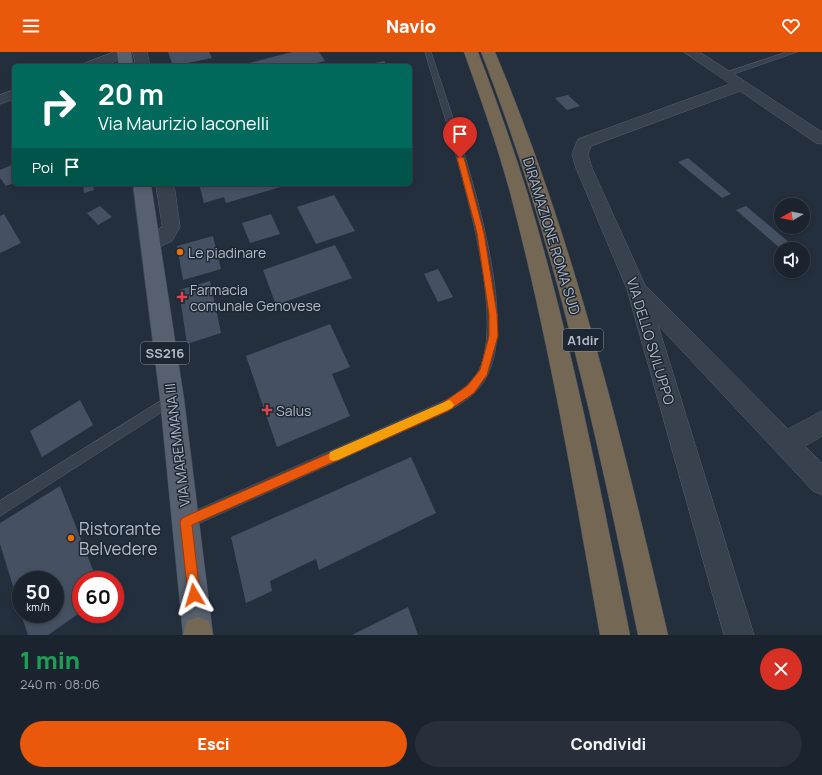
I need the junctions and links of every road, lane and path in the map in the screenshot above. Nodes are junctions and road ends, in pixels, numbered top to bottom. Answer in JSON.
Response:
{"nodes":[{"id":1,"x":140,"y":52,"type":"edge"},
{"id":2,"x":428,"y":52,"type":"edge"},
{"id":3,"x":471,"y":52,"type":"edge"},
{"id":4,"x":488,"y":52,"type":"edge"},
{"id":5,"x":794,"y":52,"type":"edge"},
{"id":6,"x":695,"y":53,"type":"edge"},
{"id":7,"x":125,"y":57,"type":"edge"},
{"id":8,"x":98,"y":64,"type":"edge"},
{"id":9,"x":143,"y":64,"type":"edge"},
{"id":10,"x":733,"y":80,"type":"junction"},
{"id":11,"x":12,"y":95,"type":"edge"},
{"id":12,"x":0,"y":100,"type":"edge"},
{"id":13,"x":822,"y":139,"type":"edge"},
{"id":14,"x":142,"y":186,"type":"edge"},
{"id":15,"x":165,"y":186,"type":"edge"},
{"id":16,"x":151,"y":244,"type":"junction"},
{"id":17,"x":637,"y":289,"type":"junction"},
{"id":18,"x":172,"y":400,"type":"junction"},
{"id":19,"x":822,"y":422,"type":"edge"},
{"id":20,"x":786,"y":444,"type":"junction"},
{"id":21,"x":822,"y":482,"type":"edge"},
{"id":22,"x":0,"y":509,"type":"edge"},
{"id":23,"x":186,"y":522,"type":"junction"},
{"id":24,"x":198,"y":634,"type":"edge"},
{"id":25,"x":615,"y":635,"type":"edge"},
{"id":26,"x":653,"y":635,"type":"edge"},
{"id":27,"x":739,"y":635,"type":"edge"}],
"edges":[{"from":1,"to":9,"type":"street"},
{"from":2,"to":23,"type":"lane"},
{"from":3,"to":25,"type":"highway","name":"DIRAMAZIONE ROMA SUD","number":"A1dir"},
{"from":4,"to":26,"type":"highway","name":"DIRAMAZIONE ROMA SUD","number":"A1dir"},
{"from":5,"to":10,"type":"lane"},
{"from":6,"to":10,"type":"street"},
{"from":7,"to":8,"type":"street"},
{"from":10,"to":13,"type":"street"},
{"from":10,"to":17,"type":"street","name":"VIA DELLO SVILUPPO"},
{"from":11,"to":12,"type":"street"},
{"from":14,"to":16,"type":"main road","name":"VIA MAREMMANA III","number":"SS216"},
{"from":15,"to":16,"type":"street"},
{"from":16,"to":18,"type":"main road","name":"VIA MAREMMANA III","number":"SS216"},
{"from":17,"to":20,"type":"street"},
{"from":17,"to":27,"type":"street","name":"VIA DELLO SVILUPPO"},
{"from":18,"to":22,"type":"lane"},
{"from":18,"to":23,"type":"main road","name":"VIA MAREMMANA III","number":"SS216"},
{"from":19,"to":20,"type":"street"},
{"from":20,"to":21,"type":"street"},
{"from":23,"to":24,"type":"main road","name":"VIA MAREMMANA III","number":"SS216"}]}
